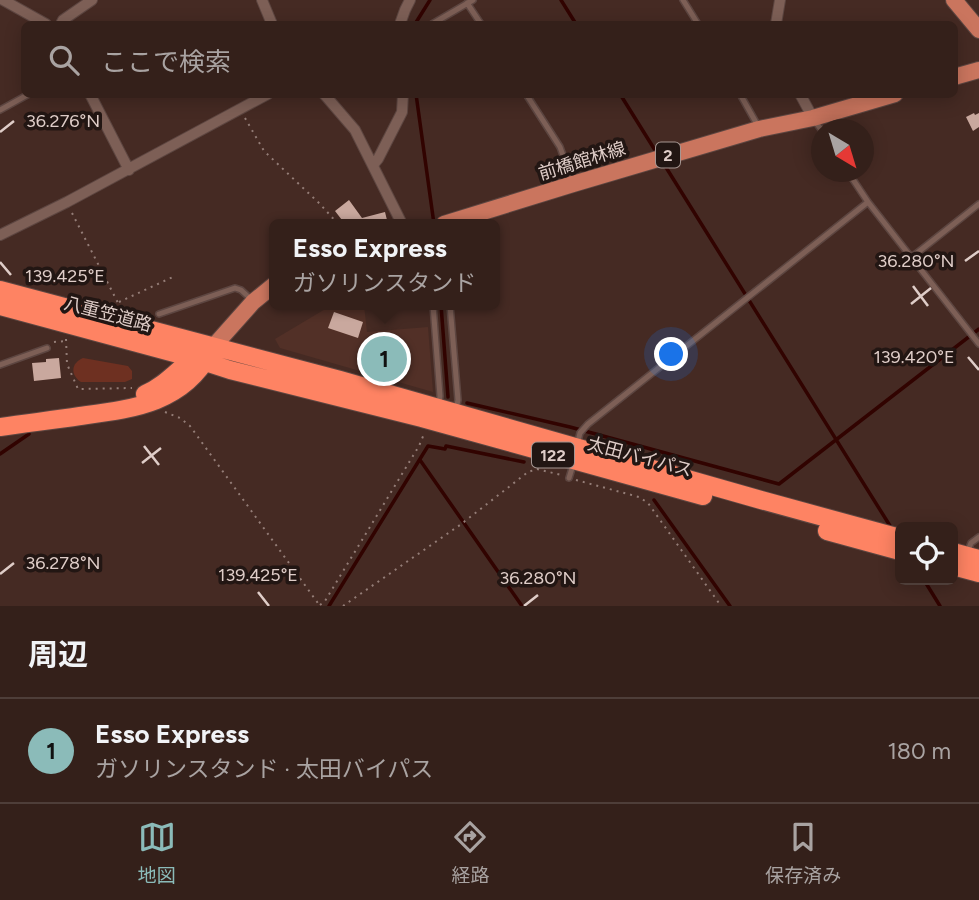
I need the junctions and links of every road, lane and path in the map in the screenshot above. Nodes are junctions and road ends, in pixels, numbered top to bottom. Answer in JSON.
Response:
{"nodes":[{"id":1,"x":2,"y":0,"type":"edge"},
{"id":2,"x":92,"y":0,"type":"edge"},
{"id":3,"x":262,"y":0,"type":"edge"},
{"id":4,"x":410,"y":0,"type":"edge"},
{"id":5,"x":683,"y":0,"type":"edge"},
{"id":6,"x":780,"y":0,"type":"edge"},
{"id":7,"x":954,"y":0,"type":"edge"},
{"id":8,"x":470,"y":1,"type":"edge"},
{"id":9,"x":40,"y":21,"type":"edge"},
{"id":10,"x":63,"y":21,"type":"edge"},
{"id":11,"x":271,"y":21,"type":"edge"},
{"id":12,"x":404,"y":21,"type":"edge"},
{"id":13,"x":437,"y":21,"type":"edge"},
{"id":14,"x":480,"y":21,"type":"edge"},
{"id":15,"x":696,"y":21,"type":"edge"},
{"id":16,"x":776,"y":21,"type":"edge"},
{"id":17,"x":979,"y":30,"type":"edge"},
{"id":18,"x":979,"y":70,"type":"edge"},
{"id":19,"x":958,"y":76,"type":"edge"},
{"id":20,"x":22,"y":98,"type":"edge"},
{"id":21,"x":92,"y":98,"type":"edge"},
{"id":22,"x":261,"y":98,"type":"edge"},
{"id":23,"x":327,"y":98,"type":"edge"},
{"id":24,"x":403,"y":98,"type":"edge"},
{"id":25,"x":529,"y":98,"type":"edge"},
{"id":26,"x":742,"y":98,"type":"edge"},
{"id":27,"x":802,"y":98,"type":"edge"},
{"id":28,"x":885,"y":98,"type":"edge"},
{"id":29,"x":0,"y":110,"type":"edge"},
{"id":30,"x":241,"y":110,"type":"junction"},
{"id":31,"x":814,"y":119,"type":"edge"},
{"id":32,"x":832,"y":119,"type":"edge"},
{"id":33,"x":811,"y":125,"type":"edge"},
{"id":34,"x":759,"y":129,"type":"junction"},
{"id":35,"x":373,"y":165,"type":"junction"},
{"id":36,"x":129,"y":170,"type":"junction"},
{"id":37,"x":855,"y":182,"type":"edge"},
{"id":38,"x":573,"y":184,"type":"junction"},
{"id":39,"x":67,"y":202,"type":"junction"},
{"id":40,"x":868,"y":202,"type":"junction"},
{"id":41,"x":979,"y":204,"type":"edge"},
{"id":42,"x":334,"y":219,"type":"edge"},
{"id":43,"x":400,"y":219,"type":"edge"},
{"id":44,"x":461,"y":219,"type":"edge"},
{"id":45,"x":0,"y":235,"type":"edge"},
{"id":46,"x":912,"y":257,"type":"junction"},
{"id":47,"x":175,"y":276,"type":"dead end"},
{"id":48,"x":269,"y":289,"type":"edge"},
{"id":49,"x":0,"y":290,"type":"edge"},
{"id":50,"x":253,"y":302,"type":"junction"},
{"id":51,"x":0,"y":306,"type":"edge"},
{"id":52,"x":433,"y":310,"type":"edge"},
{"id":53,"x":450,"y":310,"type":"edge"},
{"id":54,"x":159,"y":314,"type":"dead end"},
{"id":55,"x":64,"y":334,"type":"dead end"},
{"id":56,"x":66,"y":341,"type":"junction"},
{"id":57,"x":979,"y":344,"type":"edge"},
{"id":58,"x":48,"y":345,"type":"joint"},
{"id":59,"x":204,"y":355,"type":"junction"},
{"id":60,"x":0,"y":365,"type":"edge"},
{"id":61,"x":138,"y":388,"type":"dead end"},
{"id":62,"x":150,"y":404,"type":"junction"},
{"id":63,"x":456,"y":412,"type":"junction"},
{"id":64,"x":433,"y":414,"type":"junction"},
{"id":65,"x":0,"y":415,"type":"edge"},
{"id":66,"x":0,"y":427,"type":"edge"},
{"id":67,"x":573,"y":462,"type":"junction"},
{"id":68,"x":895,"y":537,"type":"edge"},
{"id":69,"x":979,"y":537,"type":"edge"},
{"id":70,"x":895,"y":550,"type":"edge"},
{"id":71,"x":963,"y":558,"type":"edge"},
{"id":72,"x":979,"y":573,"type":"edge"},
{"id":73,"x":319,"y":606,"type":"edge"},
{"id":74,"x":343,"y":606,"type":"edge"},
{"id":75,"x":721,"y":606,"type":"edge"}],
"edges":[{"from":1,"to":9,"type":"street"},
{"from":2,"to":10,"type":"street"},
{"from":3,"to":11,"type":"street"},
{"from":4,"to":12,"type":"street"},
{"from":5,"to":15,"type":"lane"},
{"from":6,"to":16,"type":"street"},
{"from":7,"to":17,"type":"main road"},
{"from":8,"to":13,"type":"lane"},
{"from":8,"to":14,"type":"lane"},
{"from":18,"to":19,"type":"main road"},
{"from":20,"to":29,"type":"lane"},
{"from":21,"to":36,"type":"street"},
{"from":22,"to":30,"type":"street"},
{"from":23,"to":35,"type":"street"},
{"from":24,"to":35,"type":"street"},
{"from":25,"to":38,"type":"lane"},
{"from":26,"to":34,"type":"lane"},
{"from":27,"to":31,"type":"street"},
{"from":28,"to":32,"type":"main road","name":"前橋館林線","number":"2"},
{"from":30,"to":36,"type":"street"},
{"from":30,"to":42,"type":"path"},
{"from":33,"to":34,"type":"main road","name":"前橋館林線","number":"2"},
{"from":34,"to":38,"type":"main road","name":"前橋館林線","number":"2"},
{"from":35,"to":43,"type":"street"},
{"from":36,"to":39,"type":"street"},
{"from":37,"to":40,"type":"lane"},
{"from":38,"to":44,"type":"main road","name":"前橋館林線","number":"2"},
{"from":39,"to":45,"type":"street"},
{"from":39,"to":47,"type":"path"},
{"from":40,"to":46,"type":"lane"},
{"from":40,"to":67,"type":"lane"},
{"from":41,"to":46,"type":"lane"},
{"from":46,"to":57,"type":"lane"},
{"from":48,"to":50,"type":"main road"},
{"from":49,"to":59,"type":"highway","name":"八重笠道路","number":"122"},
{"from":50,"to":54,"type":"lane"},
{"from":50,"to":59,"type":"main road"},
{"from":51,"to":59,"type":"highway","name":"八重笠道路","number":"122"},
{"from":52,"to":64,"type":"lane"},
{"from":53,"to":63,"type":"lane"},
{"from":55,"to":56,"type":"path"},
{"from":56,"to":58,"type":"path"},
{"from":56,"to":61,"type":"path"},
{"from":58,"to":60,"type":"lane"},
{"from":59,"to":62,"type":"highway"},
{"from":59,"to":64,"type":"highway","name":"太田バイパス","number":"122"},
{"from":59,"to":65,"type":"highway"},
{"from":62,"to":66,"type":"highway"},
{"from":62,"to":73,"type":"path"},
{"from":63,"to":64,"type":"highway","name":"太田バイパス","number":"122"},
{"from":63,"to":67,"type":"highway","name":"太田バイパス","number":"122"},
{"from":64,"to":67,"type":"highway","name":"太田バイパス","number":"122"},
{"from":64,"to":73,"type":"path"},
{"from":67,"to":68,"type":"highway","name":"太田バイパス","number":"122"},
{"from":67,"to":70,"type":"highway","name":"太田バイパス","number":"122"},
{"from":67,"to":74,"type":"path"},
{"from":67,"to":75,"type":"path"},
{"from":69,"to":71,"type":"lane"},
{"from":71,"to":72,"type":"highway"}]}
